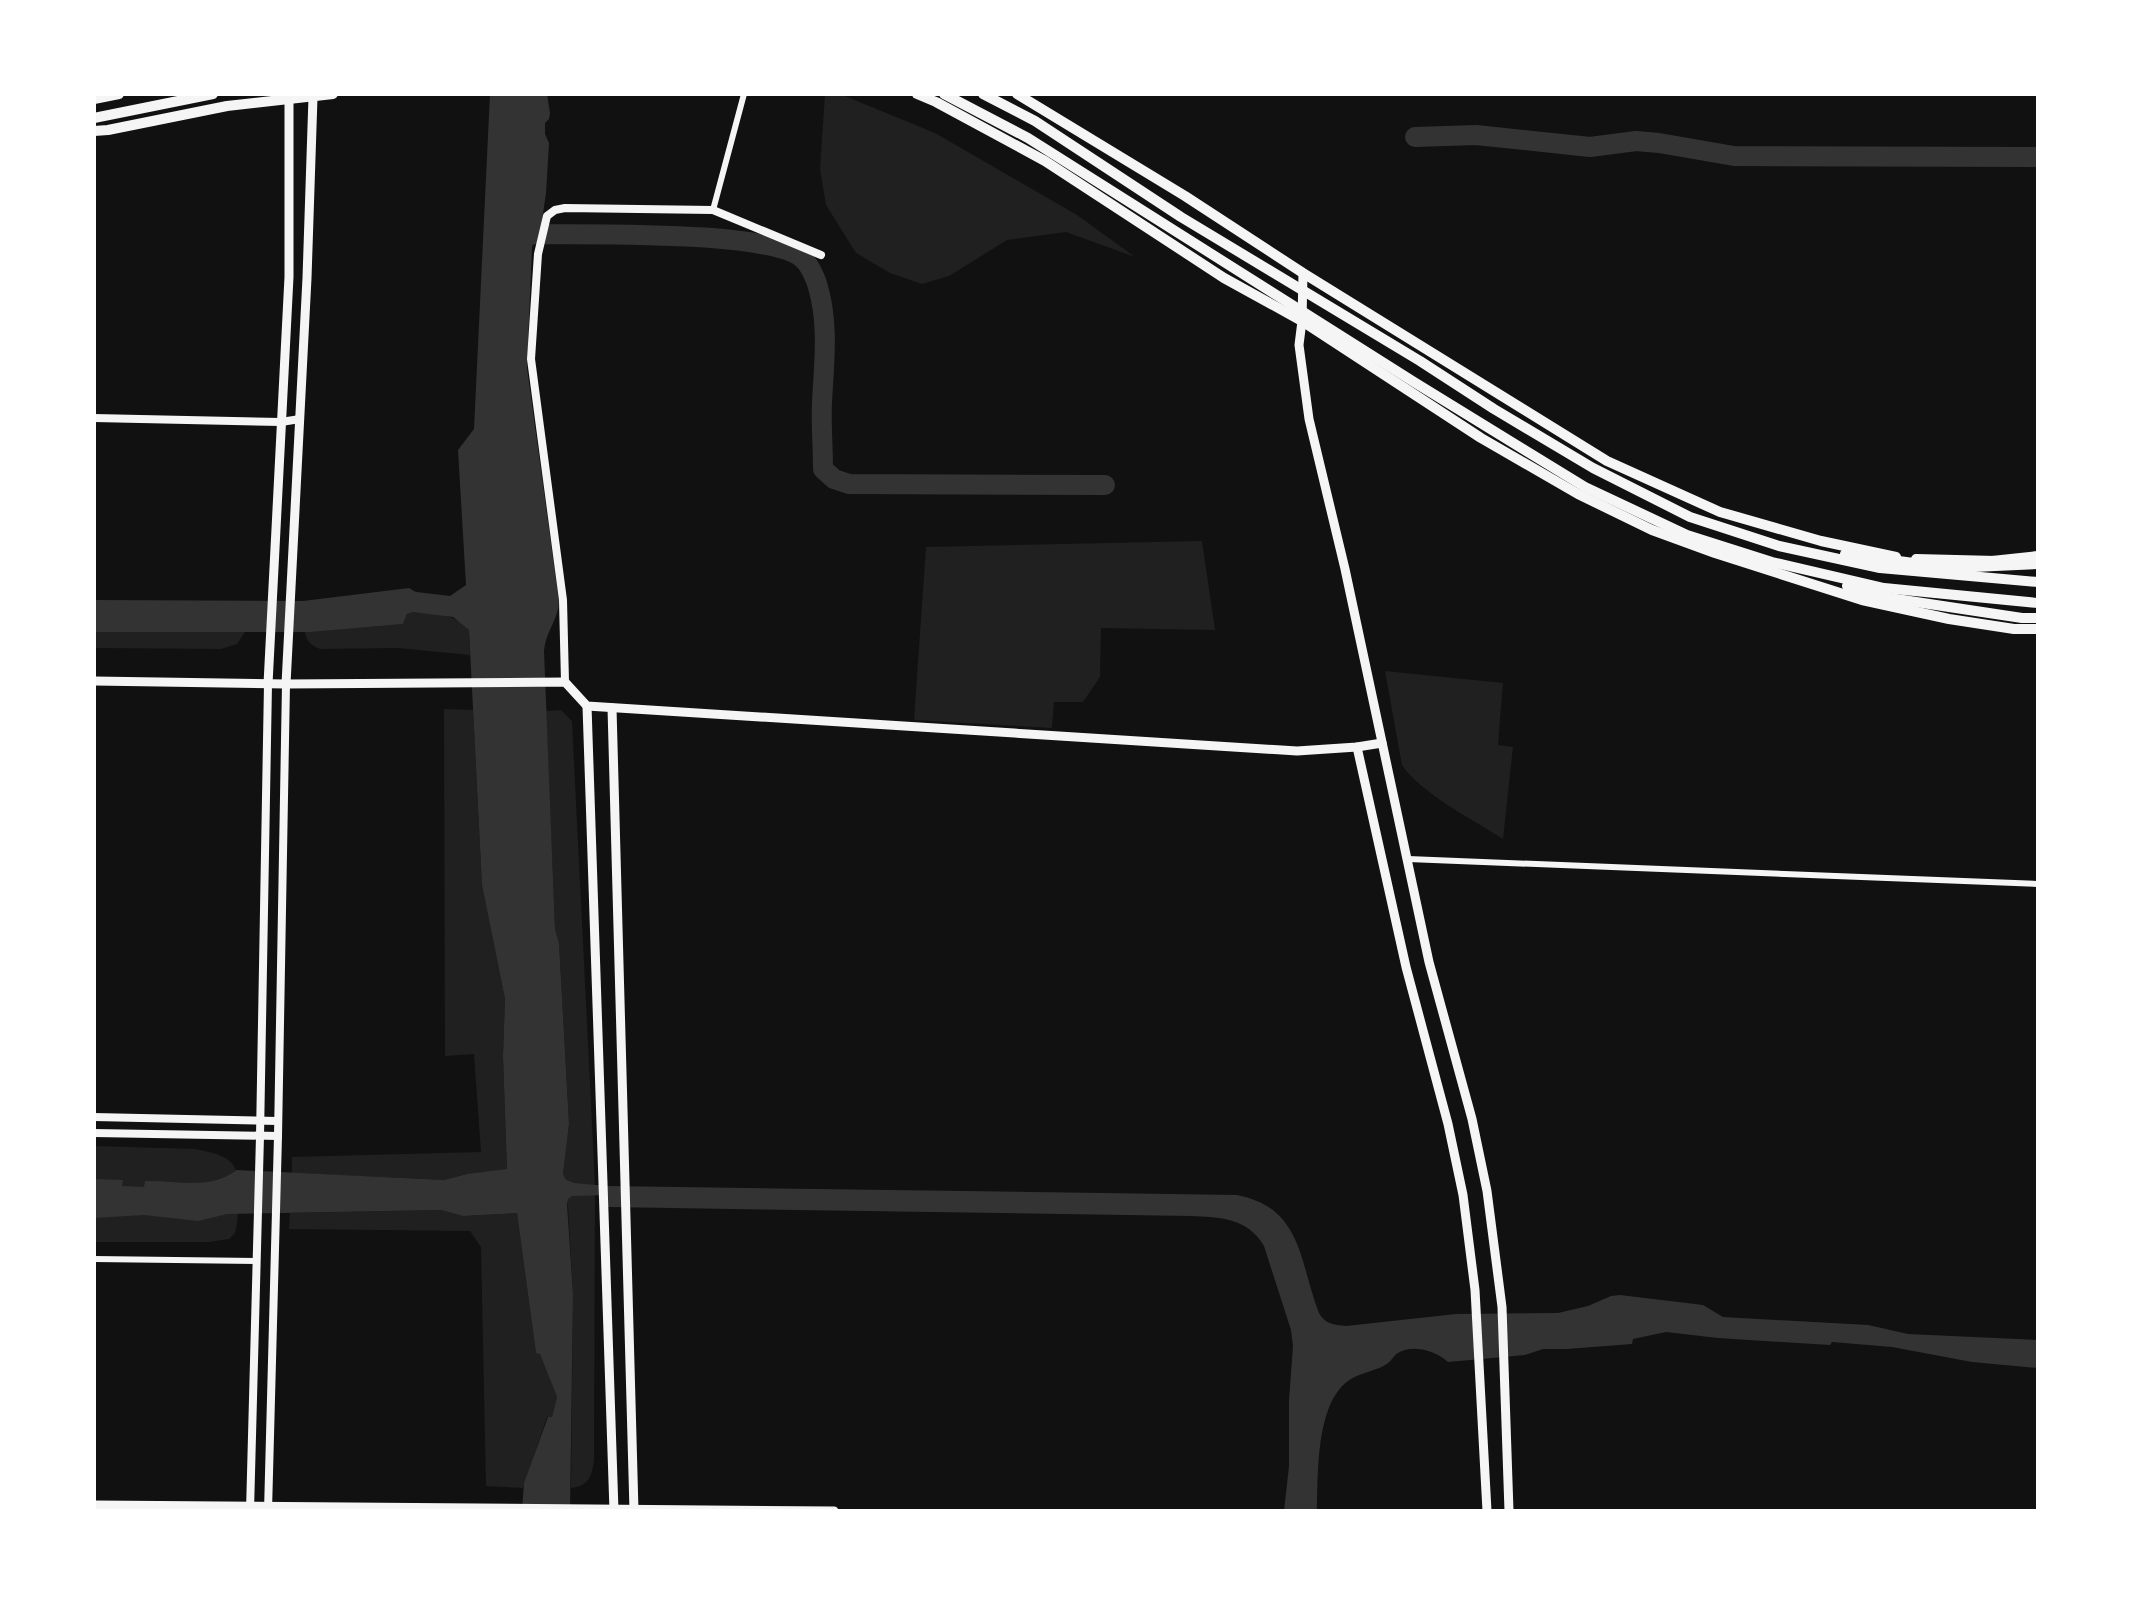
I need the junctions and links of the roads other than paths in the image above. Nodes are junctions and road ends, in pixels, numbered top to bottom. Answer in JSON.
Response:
{"nodes":[{"id":1,"x":119,"y":94,"type":"edge"},
{"id":2,"x":213,"y":94,"type":"edge"},
{"id":3,"x":333,"y":94,"type":"edge"},
{"id":4,"x":744,"y":94,"type":"edge"},
{"id":5,"x":917,"y":94,"type":"edge"},
{"id":6,"x":944,"y":94,"type":"edge"},
{"id":7,"x":983,"y":94,"type":"edge"},
{"id":8,"x":1017,"y":94,"type":"edge"},
{"id":9,"x":313,"y":97,"type":"junction"},
{"id":10,"x":94,"y":99,"type":"edge"},
{"id":11,"x":289,"y":99,"type":"junction"},
{"id":12,"x":94,"y":118,"type":"edge"},
{"id":13,"x":94,"y":131,"type":"edge"},
{"id":14,"x":713,"y":210,"type":"junction"},
{"id":15,"x":821,"y":255,"type":"dead end"},
{"id":16,"x":1303,"y":273,"type":"junction"},
{"id":17,"x":1302,"y":321,"type":"junction"},
{"id":18,"x":94,"y":418,"type":"edge"},
{"id":19,"x":300,"y":419,"type":"junction"},
{"id":20,"x":281,"y":422,"type":"junction"},
{"id":21,"x":1779,"y":546,"type":"junction"},
{"id":22,"x":2038,"y":560,"type":"edge"},
{"id":23,"x":1772,"y":562,"type":"junction"},
{"id":24,"x":2038,"y":582,"type":"edge"},
{"id":25,"x":2038,"y":603,"type":"edge"},
{"id":26,"x":2038,"y":618,"type":"edge"},
{"id":27,"x":2038,"y":630,"type":"edge"},
{"id":28,"x":94,"y":681,"type":"edge"},
{"id":29,"x":565,"y":682,"type":"junction"},
{"id":30,"x":268,"y":684,"type":"junction"},
{"id":31,"x":286,"y":684,"type":"junction"},
{"id":32,"x":587,"y":706,"type":"junction"},
{"id":33,"x":612,"y":708,"type":"junction"},
{"id":34,"x":1382,"y":743,"type":"junction"},
{"id":35,"x":1357,"y":747,"type":"junction"},
{"id":36,"x":1408,"y":859,"type":"junction"},
{"id":37,"x":2038,"y":884,"type":"edge"},
{"id":38,"x":94,"y":1117,"type":"edge"},
{"id":39,"x":260,"y":1120,"type":"junction"},
{"id":40,"x":278,"y":1121,"type":"junction"},
{"id":41,"x":94,"y":1133,"type":"edge"},
{"id":42,"x":260,"y":1136,"type":"junction"},
{"id":43,"x":278,"y":1136,"type":"junction"},
{"id":44,"x":94,"y":1259,"type":"edge"},
{"id":45,"x":256,"y":1261,"type":"junction"},
{"id":46,"x":94,"y":1505,"type":"edge"},
{"id":47,"x":250,"y":1508,"type":"edge"},
{"id":48,"x":268,"y":1509,"type":"edge"},
{"id":49,"x":583,"y":1510,"type":"edge"},
{"id":50,"x":614,"y":1510,"type":"edge"},
{"id":51,"x":634,"y":1510,"type":"edge"},
{"id":52,"x":834,"y":1511,"type":"edge"},
{"id":53,"x":1487,"y":1511,"type":"edge"},
{"id":54,"x":1509,"y":1511,"type":"edge"}],
"edges":[{"from":1,"to":10,"type":"main road"},
{"from":2,"to":12,"type":"main road"},
{"from":3,"to":9,"type":"main road"},
{"from":4,"to":14,"type":"street"},
{"from":5,"to":17,"type":"main road"},
{"from":6,"to":23,"type":"main road"},
{"from":7,"to":21,"type":"main road"},
{"from":8,"to":16,"type":"main road"},
{"from":9,"to":11,"type":"main road"},
{"from":9,"to":19,"type":"main road"},
{"from":11,"to":13,"type":"main road"},
{"from":11,"to":20,"type":"main road"},
{"from":14,"to":15,"type":"street"},
{"from":14,"to":29,"type":"street"},
{"from":16,"to":17,"type":"main road"},
{"from":16,"to":22,"type":"main road"},
{"from":17,"to":27,"type":"main road"},
{"from":17,"to":34,"type":"main road"},
{"from":18,"to":20,"type":"street"},
{"from":19,"to":20,"type":"street"},
{"from":19,"to":31,"type":"main road"},
{"from":20,"to":30,"type":"main road"},
{"from":21,"to":22,"type":"main road"},
{"from":21,"to":24,"type":"main road"},
{"from":23,"to":25,"type":"main road"},
{"from":23,"to":26,"type":"main road"},
{"from":28,"to":30,"type":"main road"},
{"from":29,"to":31,"type":"main road"},
{"from":29,"to":32,"type":"main road"},
{"from":30,"to":31,"type":"main road"},
{"from":30,"to":39,"type":"street"},
{"from":31,"to":40,"type":"street"},
{"from":32,"to":33,"type":"main road"},
{"from":32,"to":50,"type":"main road"},
{"from":33,"to":35,"type":"main road"},
{"from":33,"to":51,"type":"main road"},
{"from":34,"to":35,"type":"main road"},
{"from":34,"to":36,"type":"main road"},
{"from":35,"to":53,"type":"main road"},
{"from":36,"to":37,"type":"street"},
{"from":36,"to":54,"type":"main road"},
{"from":38,"to":39,"type":"street"},
{"from":39,"to":40,"type":"street"},
{"from":39,"to":42,"type":"street"},
{"from":40,"to":43,"type":"street"},
{"from":41,"to":42,"type":"street"},
{"from":42,"to":43,"type":"street"},
{"from":42,"to":45,"type":"street"},
{"from":43,"to":48,"type":"street"},
{"from":44,"to":45,"type":"street"},
{"from":45,"to":47,"type":"street"},
{"from":46,"to":47,"type":"main road"},
{"from":47,"to":48,"type":"main road"},
{"from":48,"to":49,"type":"main road"},
{"from":49,"to":50,"type":"main road"},
{"from":50,"to":51,"type":"main road"},
{"from":51,"to":52,"type":"main road"}]}
